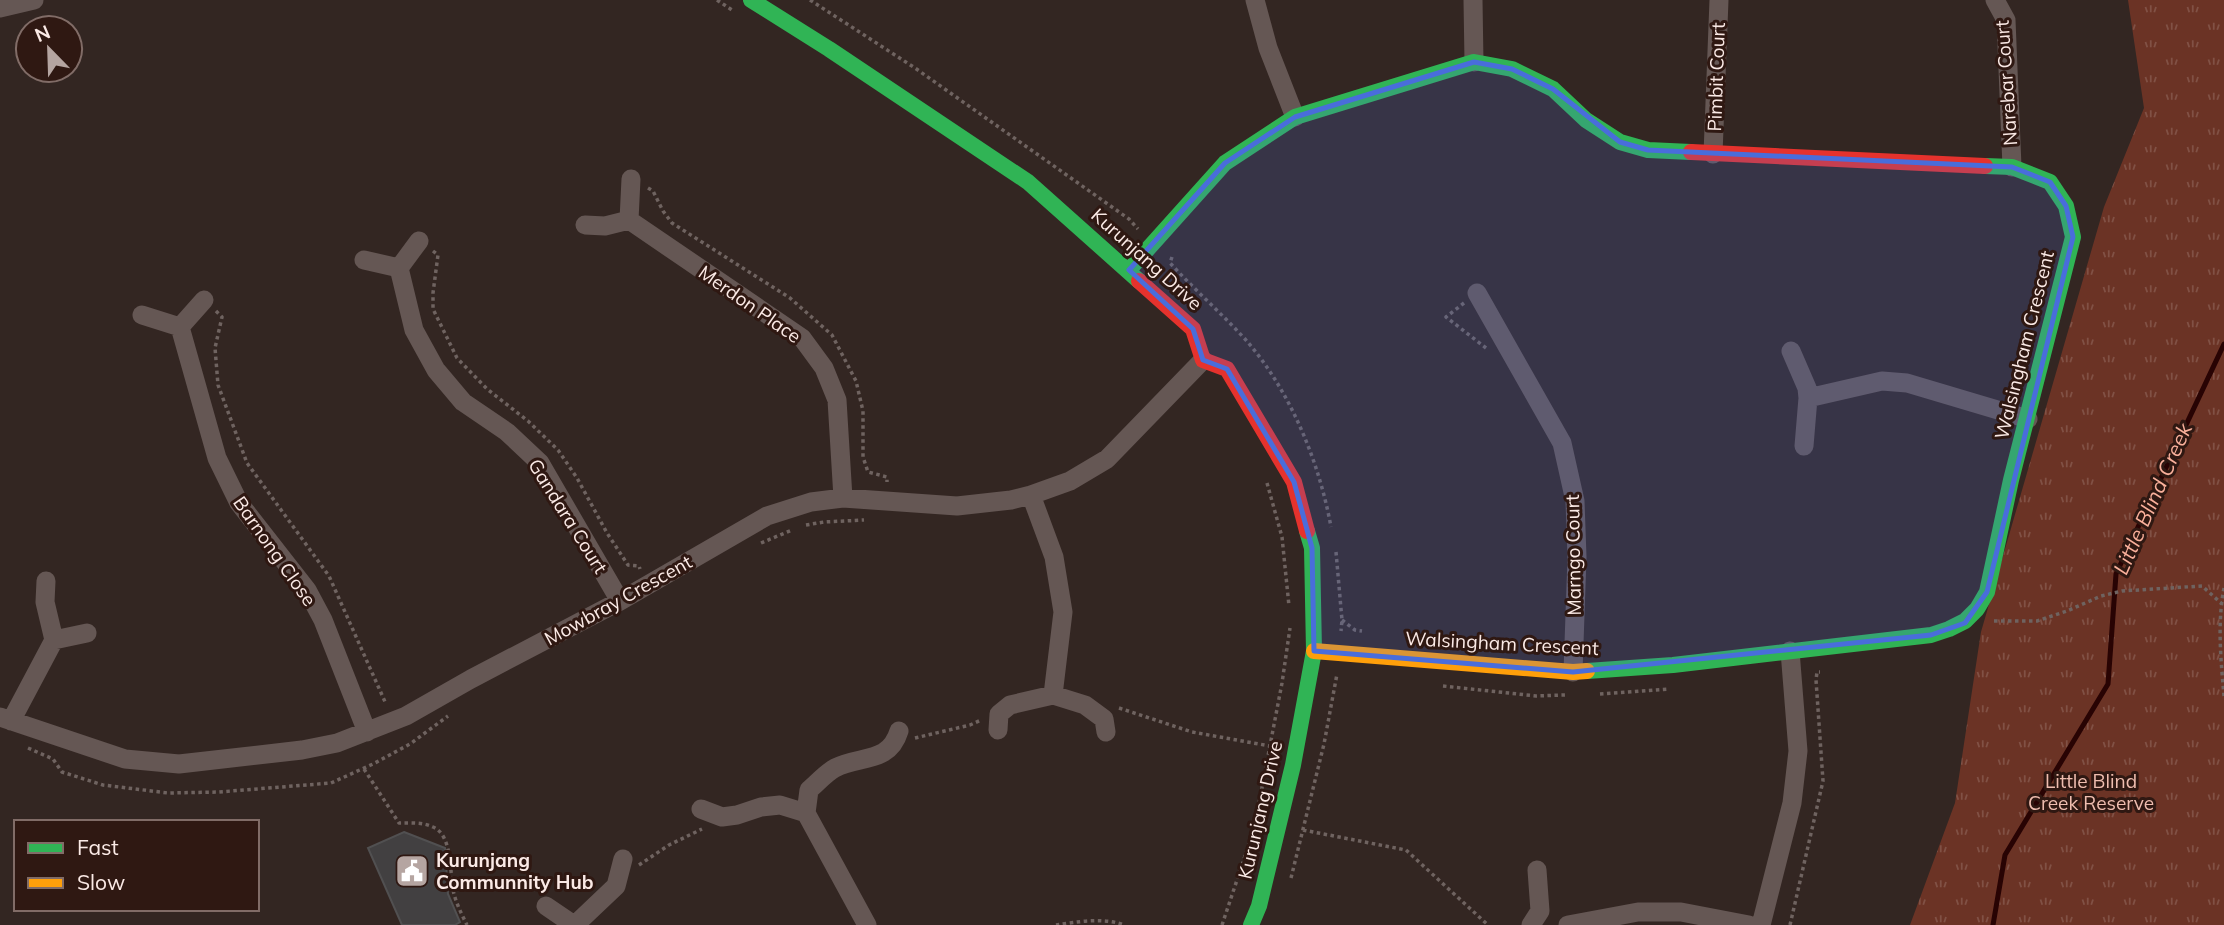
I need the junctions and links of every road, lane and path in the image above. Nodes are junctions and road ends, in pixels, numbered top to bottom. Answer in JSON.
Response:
{"nodes":[{"id":1,"x":34,"y":0,"type":"edge"},
{"id":2,"x":717,"y":0,"type":"edge"},
{"id":3,"x":751,"y":0,"type":"edge"},
{"id":4,"x":810,"y":0,"type":"edge"},
{"id":5,"x":1255,"y":0,"type":"edge"},
{"id":6,"x":1473,"y":0,"type":"edge"},
{"id":7,"x":1719,"y":0,"type":"edge"},
{"id":8,"x":1995,"y":0,"type":"edge"},
{"id":9,"x":0,"y":8,"type":"edge"},
{"id":10,"x":740,"y":15,"type":"dead end"},
{"id":11,"x":1474,"y":62,"type":"junction"},
{"id":12,"x":1295,"y":117,"type":"junction"},
{"id":13,"x":1713,"y":154,"type":"junction"},
{"id":14,"x":2012,"y":167,"type":"junction"},
{"id":15,"x":631,"y":179,"type":"dead end"},
{"id":16,"x":629,"y":220,"type":"junction"},
{"id":17,"x":585,"y":225,"type":"dead end"},
{"id":18,"x":419,"y":241,"type":"joint"},
{"id":19,"x":1153,"y":244,"type":"junction"},
{"id":20,"x":1173,"y":254,"type":"dead end"},
{"id":21,"x":364,"y":260,"type":"dead end"},
{"id":22,"x":1170,"y":263,"type":"junction"},
{"id":23,"x":399,"y":268,"type":"junction"},
{"id":24,"x":1129,"y":270,"type":"junction"},
{"id":25,"x":1477,"y":293,"type":"joint"},
{"id":26,"x":204,"y":300,"type":"joint"},
{"id":27,"x":142,"y":315,"type":"dead end"},
{"id":28,"x":180,"y":327,"type":"junction"},
{"id":29,"x":1791,"y":351,"type":"dead end"},
{"id":30,"x":1493,"y":358,"type":"dead end"},
{"id":31,"x":1203,"y":360,"type":"junction"},
{"id":32,"x":1808,"y":398,"type":"junction"},
{"id":33,"x":2028,"y":419,"type":"junction"},
{"id":34,"x":1804,"y":446,"type":"dead end"},
{"id":35,"x":1265,"y":478,"type":"dead end"},
{"id":36,"x":1031,"y":495,"type":"junction"},
{"id":37,"x":844,"y":498,"type":"junction"},
{"id":38,"x":875,"y":520,"type":"dead end"},
{"id":39,"x":1331,"y":529,"type":"dead end"},
{"id":40,"x":752,"y":548,"type":"dead end"},
{"id":41,"x":1336,"y":552,"type":"dead end"},
{"id":42,"x":46,"y":582,"type":"dead end"},
{"id":43,"x":648,"y":585,"type":"junction"},
{"id":44,"x":2224,"y":588,"type":"edge"},
{"id":45,"x":620,"y":601,"type":"junction"},
{"id":46,"x":2221,"y":603,"type":"junction"},
{"id":47,"x":1290,"y":611,"type":"dead end"},
{"id":48,"x":1342,"y":620,"type":"junction"},
{"id":49,"x":1984,"y":621,"type":"dead end"},
{"id":50,"x":1291,"y":623,"type":"dead end"},
{"id":51,"x":1366,"y":631,"type":"dead end"},
{"id":52,"x":87,"y":633,"type":"dead end"},
{"id":53,"x":54,"y":640,"type":"junction"},
{"id":54,"x":1314,"y":651,"type":"junction"},
{"id":55,"x":1790,"y":651,"type":"junction"},
{"id":56,"x":1339,"y":653,"type":"junction"},
{"id":57,"x":1828,"y":671,"type":"dead end"},
{"id":58,"x":1573,"y":672,"type":"junction"},
{"id":59,"x":1053,"y":695,"type":"junction"},
{"id":60,"x":2224,"y":696,"type":"edge"},
{"id":61,"x":1085,"y":705,"type":"junction"},
{"id":62,"x":451,"y":713,"type":"dead end"},
{"id":63,"x":5,"y":719,"type":"edge"},
{"id":64,"x":392,"y":722,"type":"junction"},
{"id":65,"x":999,"y":722,"type":"joint"},
{"id":66,"x":367,"y":732,"type":"junction"},
{"id":67,"x":1106,"y":732,"type":"dead end"},
{"id":68,"x":897,"y":736,"type":"joint"},
{"id":69,"x":410,"y":744,"type":"junction"},
{"id":70,"x":1270,"y":746,"type":"junction"},
{"id":71,"x":363,"y":769,"type":"junction"},
{"id":72,"x":331,"y":783,"type":"dead end"},
{"id":73,"x":1259,"y":804,"type":"dead end"},
{"id":74,"x":701,"y":809,"type":"dead end"},
{"id":75,"x":806,"y":813,"type":"junction"},
{"id":76,"x":731,"y":816,"type":"junction"},
{"id":77,"x":1303,"y":830,"type":"junction"},
{"id":78,"x":1251,"y":840,"type":"dead end"},
{"id":79,"x":623,"y":859,"type":"dead end"},
{"id":80,"x":1537,"y":870,"type":"dead end"},
{"id":81,"x":618,"y":881,"type":"junction"},
{"id":82,"x":1290,"y":882,"type":"dead end"},
{"id":83,"x":546,"y":906,"type":"dead end"},
{"id":84,"x":467,"y":925,"type":"edge"},
{"id":85,"x":575,"y":925,"type":"edge"},
{"id":86,"x":867,"y":925,"type":"edge"},
{"id":87,"x":1056,"y":925,"type":"edge"},
{"id":88,"x":1124,"y":925,"type":"edge"},
{"id":89,"x":1222,"y":925,"type":"edge"},
{"id":90,"x":1251,"y":925,"type":"edge"},
{"id":91,"x":1488,"y":925,"type":"edge"},
{"id":92,"x":1531,"y":925,"type":"edge"},
{"id":93,"x":1568,"y":925,"type":"edge"},
{"id":94,"x":1749,"y":925,"type":"edge"},
{"id":95,"x":1761,"y":925,"type":"edge"},
{"id":96,"x":1790,"y":925,"type":"edge"}],
"edges":[{"from":1,"to":9,"type":"street"},
{"from":2,"to":10,"type":"path"},
{"from":3,"to":24,"type":"street","name":"Kurunjang Drive"},
{"from":4,"to":19,"type":"path"},
{"from":5,"to":12,"type":"street"},
{"from":6,"to":11,"type":"street"},
{"from":7,"to":13,"type":"street","name":"Pimbit Court"},
{"from":8,"to":14,"type":"street","name":"Narebar Court"},
{"from":11,"to":12,"type":"street","name":"Walsingham Crescent"},
{"from":11,"to":13,"type":"street","name":"Walsingham Crescent"},
{"from":12,"to":19,"type":"street","name":"Walsingham Crescent"},
{"from":13,"to":14,"type":"street","name":"Walsingham Crescent"},
{"from":14,"to":33,"type":"street","name":"Walsingham Crescent"},
{"from":15,"to":16,"type":"street"},
{"from":16,"to":17,"type":"street"},
{"from":16,"to":37,"type":"street","name":"Merdon Place"},
{"from":18,"to":23,"type":"street"},
{"from":18,"to":43,"type":"path"},
{"from":19,"to":22,"type":"path"},
{"from":19,"to":24,"type":"street","name":"Walsingham Crescent"},
{"from":20,"to":22,"type":"path"},
{"from":21,"to":23,"type":"street"},
{"from":22,"to":39,"type":"path"},
{"from":23,"to":45,"type":"street","name":"Gandara Court"},
{"from":24,"to":31,"type":"street","name":"Kurunjang Drive"},
{"from":25,"to":30,"type":"path"},
{"from":25,"to":58,"type":"street","name":"Marngo Court"},
{"from":26,"to":28,"type":"street"},
{"from":26,"to":64,"type":"path"},
{"from":27,"to":28,"type":"street"},
{"from":28,"to":66,"type":"street","name":"Barnong Close"},
{"from":29,"to":32,"type":"street"},
{"from":31,"to":36,"type":"street","name":"Mowbray Crescent"},
{"from":31,"to":54,"type":"street","name":"Kurunjang Drive"},
{"from":32,"to":33,"type":"street"},
{"from":32,"to":34,"type":"street"},
{"from":33,"to":55,"type":"street","name":"Walsingham Crescent"},
{"from":35,"to":47,"type":"path"},
{"from":36,"to":37,"type":"street","name":"Mowbray Crescent"},
{"from":36,"to":59,"type":"street"},
{"from":37,"to":43,"type":"street","name":"Mowbray Crescent"},
{"from":38,"to":40,"type":"path"},
{"from":41,"to":48,"type":"path"},
{"from":42,"to":53,"type":"street"},
{"from":43,"to":45,"type":"street","name":"Mowbray Crescent"},
{"from":44,"to":46,"type":"path"},
{"from":45,"to":64,"type":"street","name":"Mowbray Crescent"},
{"from":46,"to":49,"type":"path"},
{"from":46,"to":60,"type":"path"},
{"from":48,"to":51,"type":"path"},
{"from":48,"to":56,"type":"path"},
{"from":50,"to":70,"type":"path"},
{"from":52,"to":53,"type":"street"},
{"from":53,"to":63,"type":"street"},
{"from":54,"to":56,"type":"street","name":"Walsingham Crescent"},
{"from":54,"to":90,"type":"street","name":"Kurunjang Drive"},
{"from":55,"to":58,"type":"street","name":"Walsingham Crescent"},
{"from":55,"to":95,"type":"street"},
{"from":56,"to":58,"type":"street","name":"Walsingham Crescent"},
{"from":56,"to":77,"type":"path"},
{"from":57,"to":96,"type":"path"},
{"from":59,"to":61,"type":"street"},
{"from":59,"to":65,"type":"street"},
{"from":61,"to":67,"type":"street"},
{"from":61,"to":70,"type":"path"},
{"from":62,"to":69,"type":"path"},
{"from":63,"to":66,"type":"street","name":"Mowbray Crescent"},
{"from":64,"to":66,"type":"street","name":"Mowbray Crescent"},
{"from":64,"to":69,"type":"path"},
{"from":65,"to":68,"type":"path"},
{"from":68,"to":75,"type":"street"},
{"from":69,"to":71,"type":"path"},
{"from":70,"to":73,"type":"path"},
{"from":71,"to":72,"type":"path"},
{"from":71,"to":84,"type":"path"},
{"from":74,"to":76,"type":"street"},
{"from":75,"to":76,"type":"street"},
{"from":75,"to":86,"type":"street"},
{"from":76,"to":81,"type":"path"},
{"from":77,"to":82,"type":"path"},
{"from":77,"to":91,"type":"path"},
{"from":78,"to":89,"type":"path"},
{"from":79,"to":81,"type":"street"},
{"from":80,"to":92,"type":"street"},
{"from":81,"to":85,"type":"street"},
{"from":83,"to":85,"type":"street"},
{"from":87,"to":88,"type":"path"},
{"from":93,"to":94,"type":"street"}]}
